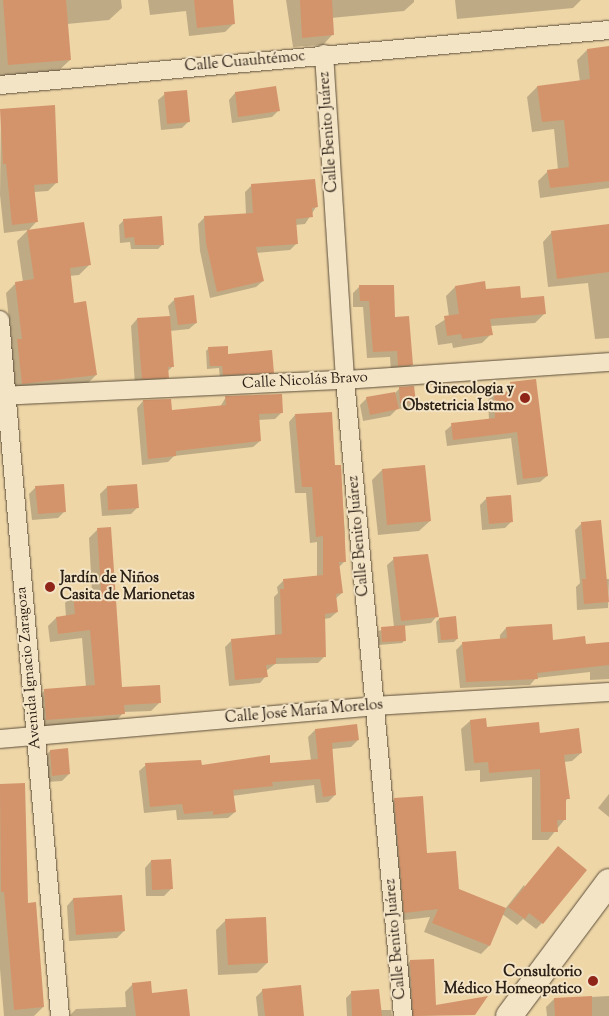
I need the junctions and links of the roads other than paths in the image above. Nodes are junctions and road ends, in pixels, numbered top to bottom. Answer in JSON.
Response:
{"nodes":[{"id":1,"x":609,"y":30,"type":"edge"},
{"id":2,"x":324,"y":54,"type":"junction"},
{"id":3,"x":0,"y":86,"type":"edge"},
{"id":4,"x":0,"y":320,"type":"edge"},
{"id":5,"x":609,"y":362,"type":"edge"},
{"id":6,"x":345,"y":380,"type":"junction"},
{"id":7,"x":2,"y":396,"type":"edge"},
{"id":8,"x":609,"y":692,"type":"edge"},
{"id":9,"x":374,"y":706,"type":"junction"},
{"id":10,"x":35,"y":737,"type":"junction"},
{"id":11,"x":0,"y":739,"type":"edge"},
{"id":12,"x":609,"y":882,"type":"edge"},
{"id":13,"x":60,"y":1016,"type":"edge"},
{"id":14,"x":403,"y":1016,"type":"edge"},
{"id":15,"x":509,"y":1016,"type":"edge"}],
"edges":[{"from":1,"to":2,"type":"street","name":"Calle Cuauhtémoc"},
{"from":2,"to":3,"type":"street","name":"Calle Cuauhtémoc"},
{"from":2,"to":6,"type":"street","name":"Calle Benito Juárez"},
{"from":4,"to":7,"type":"street","name":"Avenida Ignacio Zaragoza"},
{"from":5,"to":6,"type":"street","name":"Calle Nicolás Bravo"},
{"from":6,"to":7,"type":"street","name":"Calle Nicolás Bravo"},
{"from":6,"to":9,"type":"street","name":"Calle Benito Juárez"},
{"from":7,"to":10,"type":"street","name":"Avenida Ignacio Zaragoza"},
{"from":8,"to":9,"type":"street","name":"Calle José María Morelos"},
{"from":9,"to":10,"type":"street","name":"Calle José María Morelos"},
{"from":9,"to":14,"type":"street","name":"Calle Benito Juárez"},
{"from":10,"to":11,"type":"street","name":"Calle José María Morelos"},
{"from":10,"to":13,"type":"street","name":"Avenida Ignacio Zaragoza"},
{"from":12,"to":15,"type":"main road"}]}
